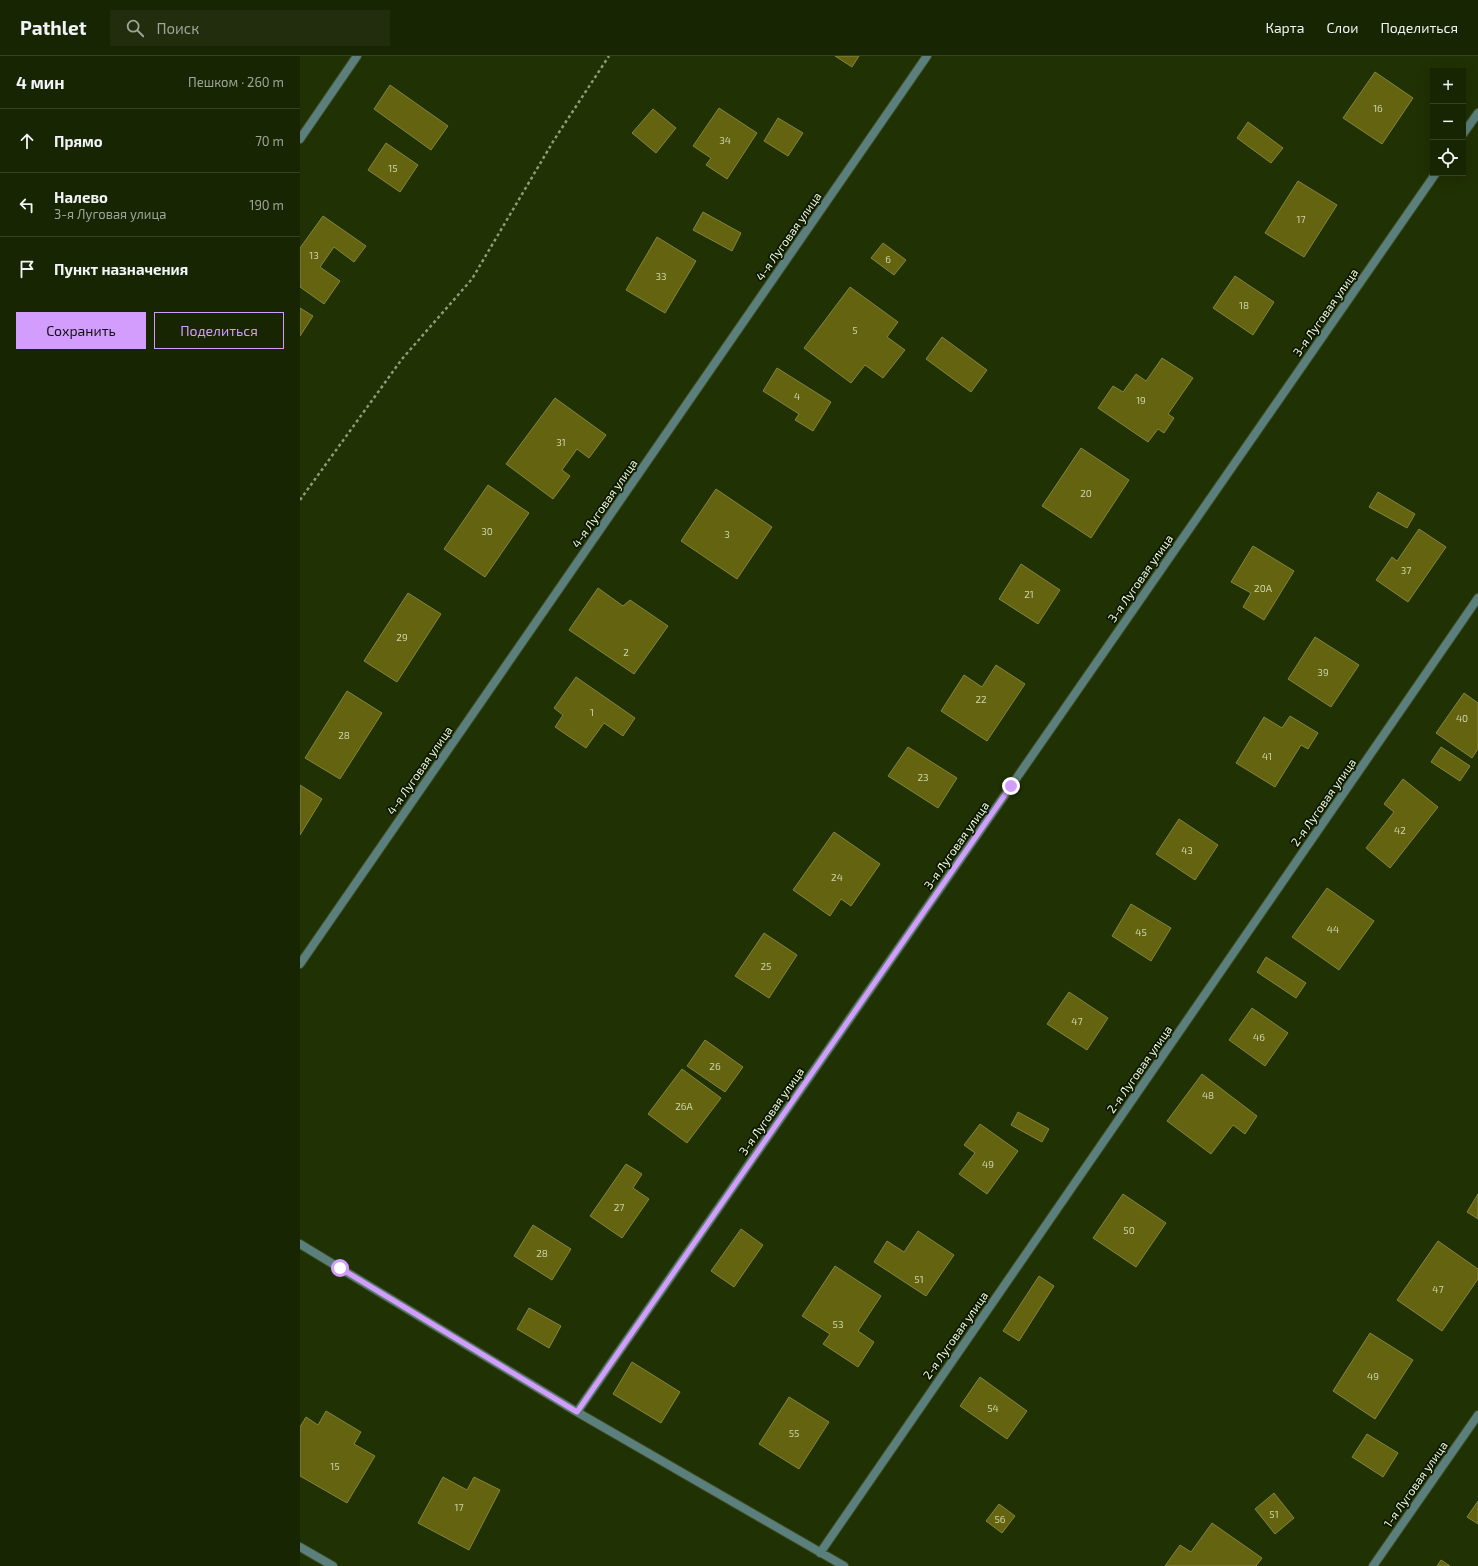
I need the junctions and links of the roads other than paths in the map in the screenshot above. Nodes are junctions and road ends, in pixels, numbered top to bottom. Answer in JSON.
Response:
{"nodes":[{"id":1,"x":357,"y":56,"type":"edge"},
{"id":2,"x":927,"y":56,"type":"edge"},
{"id":3,"x":1478,"y":113,"type":"edge"},
{"id":4,"x":1466,"y":130,"type":"edge"},
{"id":5,"x":300,"y":139,"type":"edge"},
{"id":6,"x":1434,"y":176,"type":"edge"},
{"id":7,"x":1478,"y":598,"type":"edge"},
{"id":8,"x":300,"y":964,"type":"edge"},
{"id":9,"x":300,"y":1244,"type":"edge"},
{"id":10,"x":577,"y":1412,"type":"junction"},
{"id":11,"x":1478,"y":1415,"type":"edge"},
{"id":12,"x":300,"y":1547,"type":"edge"},
{"id":13,"x":820,"y":1553,"type":"junction"},
{"id":14,"x":333,"y":1566,"type":"edge"},
{"id":15,"x":844,"y":1566,"type":"edge"},
{"id":16,"x":1373,"y":1566,"type":"edge"}],
"edges":[{"from":1,"to":5,"type":"street"},
{"from":2,"to":8,"type":"street","name":"4-я Луговая улица"},
{"from":3,"to":4,"type":"street"},
{"from":6,"to":10,"type":"street","name":"3-я Луговая улица"},
{"from":7,"to":13,"type":"street","name":"2-я Луговая улица"},
{"from":9,"to":10,"type":"street"},
{"from":10,"to":13,"type":"street"},
{"from":11,"to":16,"type":"street","name":"1-я Луговая улица"},
{"from":12,"to":14,"type":"street"},
{"from":13,"to":15,"type":"street"}]}
